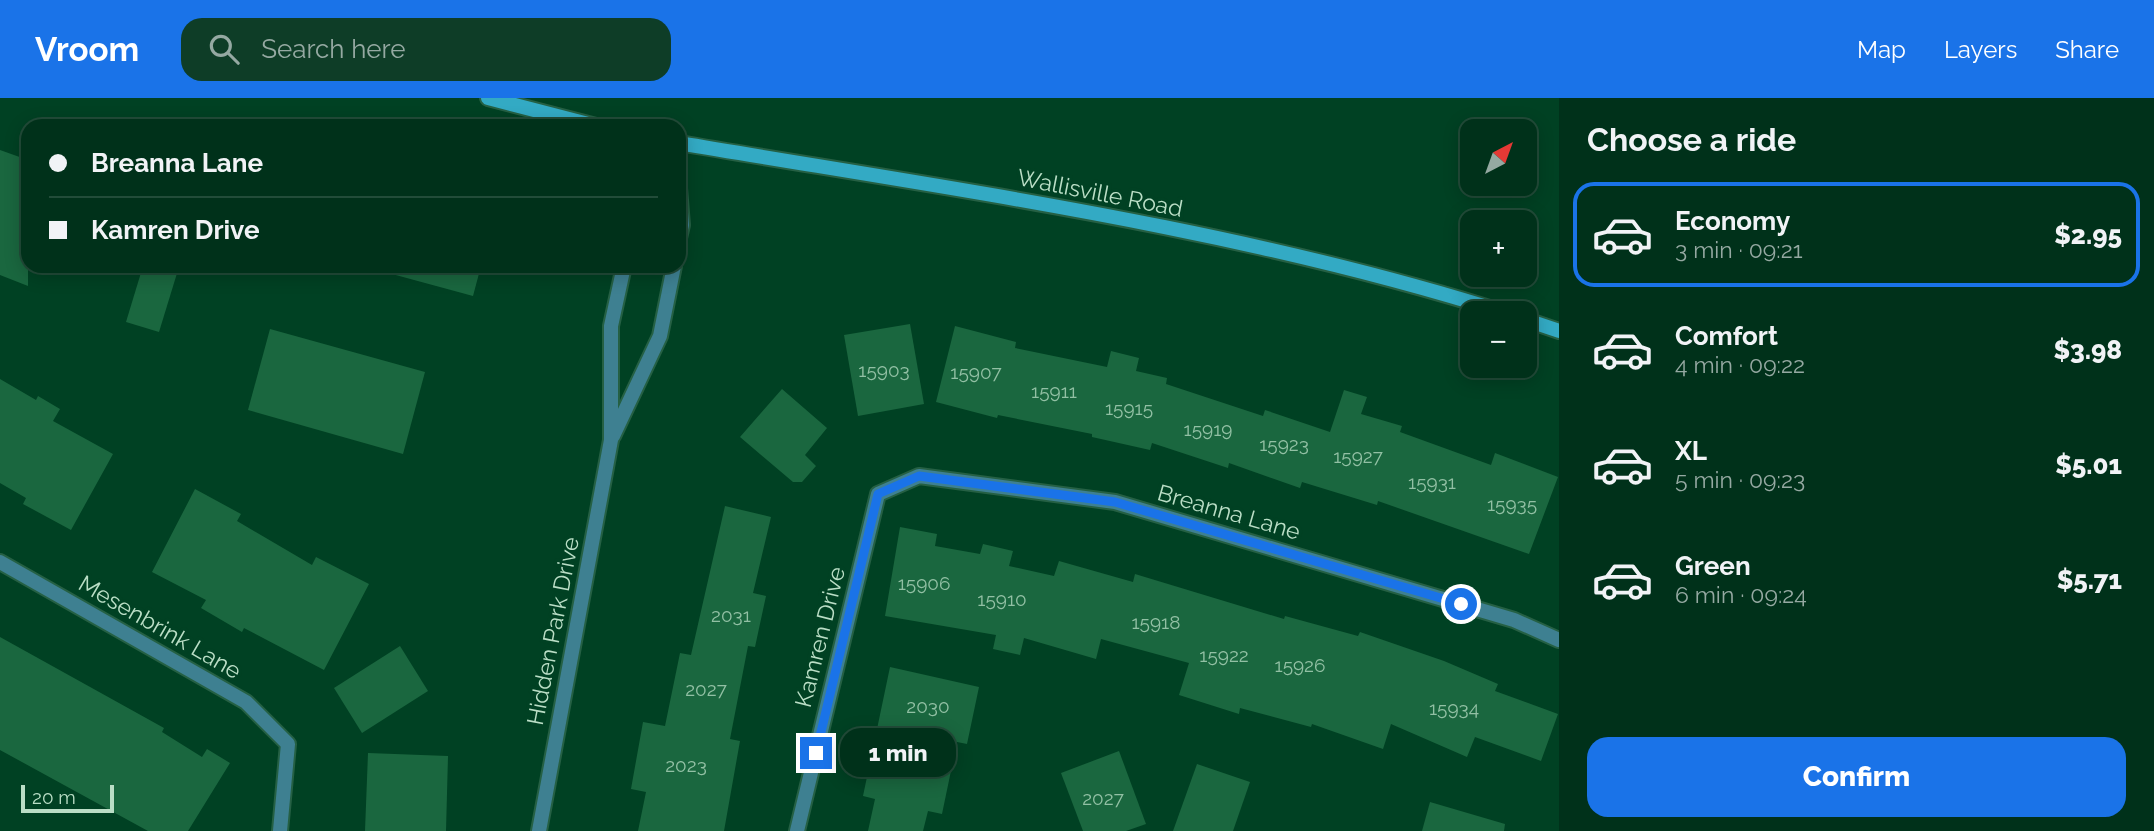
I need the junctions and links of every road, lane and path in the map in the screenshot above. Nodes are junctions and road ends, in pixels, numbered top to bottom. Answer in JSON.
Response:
{"nodes":[{"id":1,"x":488,"y":98,"type":"edge"},
{"id":2,"x":569,"y":119,"type":"edge"},
{"id":3,"x":686,"y":144,"type":"edge"},
{"id":4,"x":622,"y":273,"type":"edge"},
{"id":5,"x":673,"y":273,"type":"edge"},
{"id":6,"x":1468,"y":301,"type":"edge"},
{"id":7,"x":1537,"y":323,"type":"edge"},
{"id":8,"x":1559,"y":331,"type":"edge"},
{"id":9,"x":611,"y":440,"type":"junction"},
{"id":10,"x":878,"y":494,"type":"joint"},
{"id":11,"x":0,"y":562,"type":"edge"},
{"id":12,"x":1559,"y":640,"type":"edge"},
{"id":13,"x":280,"y":831,"type":"edge"},
{"id":14,"x":539,"y":831,"type":"edge"},
{"id":15,"x":797,"y":831,"type":"edge"}],
"edges":[{"from":1,"to":2,"type":"main road"},
{"from":3,"to":6,"type":"main road","name":"Wallisville Road"},
{"from":4,"to":9,"type":"street","name":"Hidden Park Drive"},
{"from":5,"to":9,"type":"street","name":"Hidden Park Drive"},
{"from":7,"to":8,"type":"main road"},
{"from":9,"to":14,"type":"street","name":"Hidden Park Drive"},
{"from":10,"to":12,"type":"street","name":"Breanna Lane"},
{"from":10,"to":15,"type":"street","name":"Kamren Drive"},
{"from":11,"to":13,"type":"street","name":"Mesenbrink Lane"}]}
